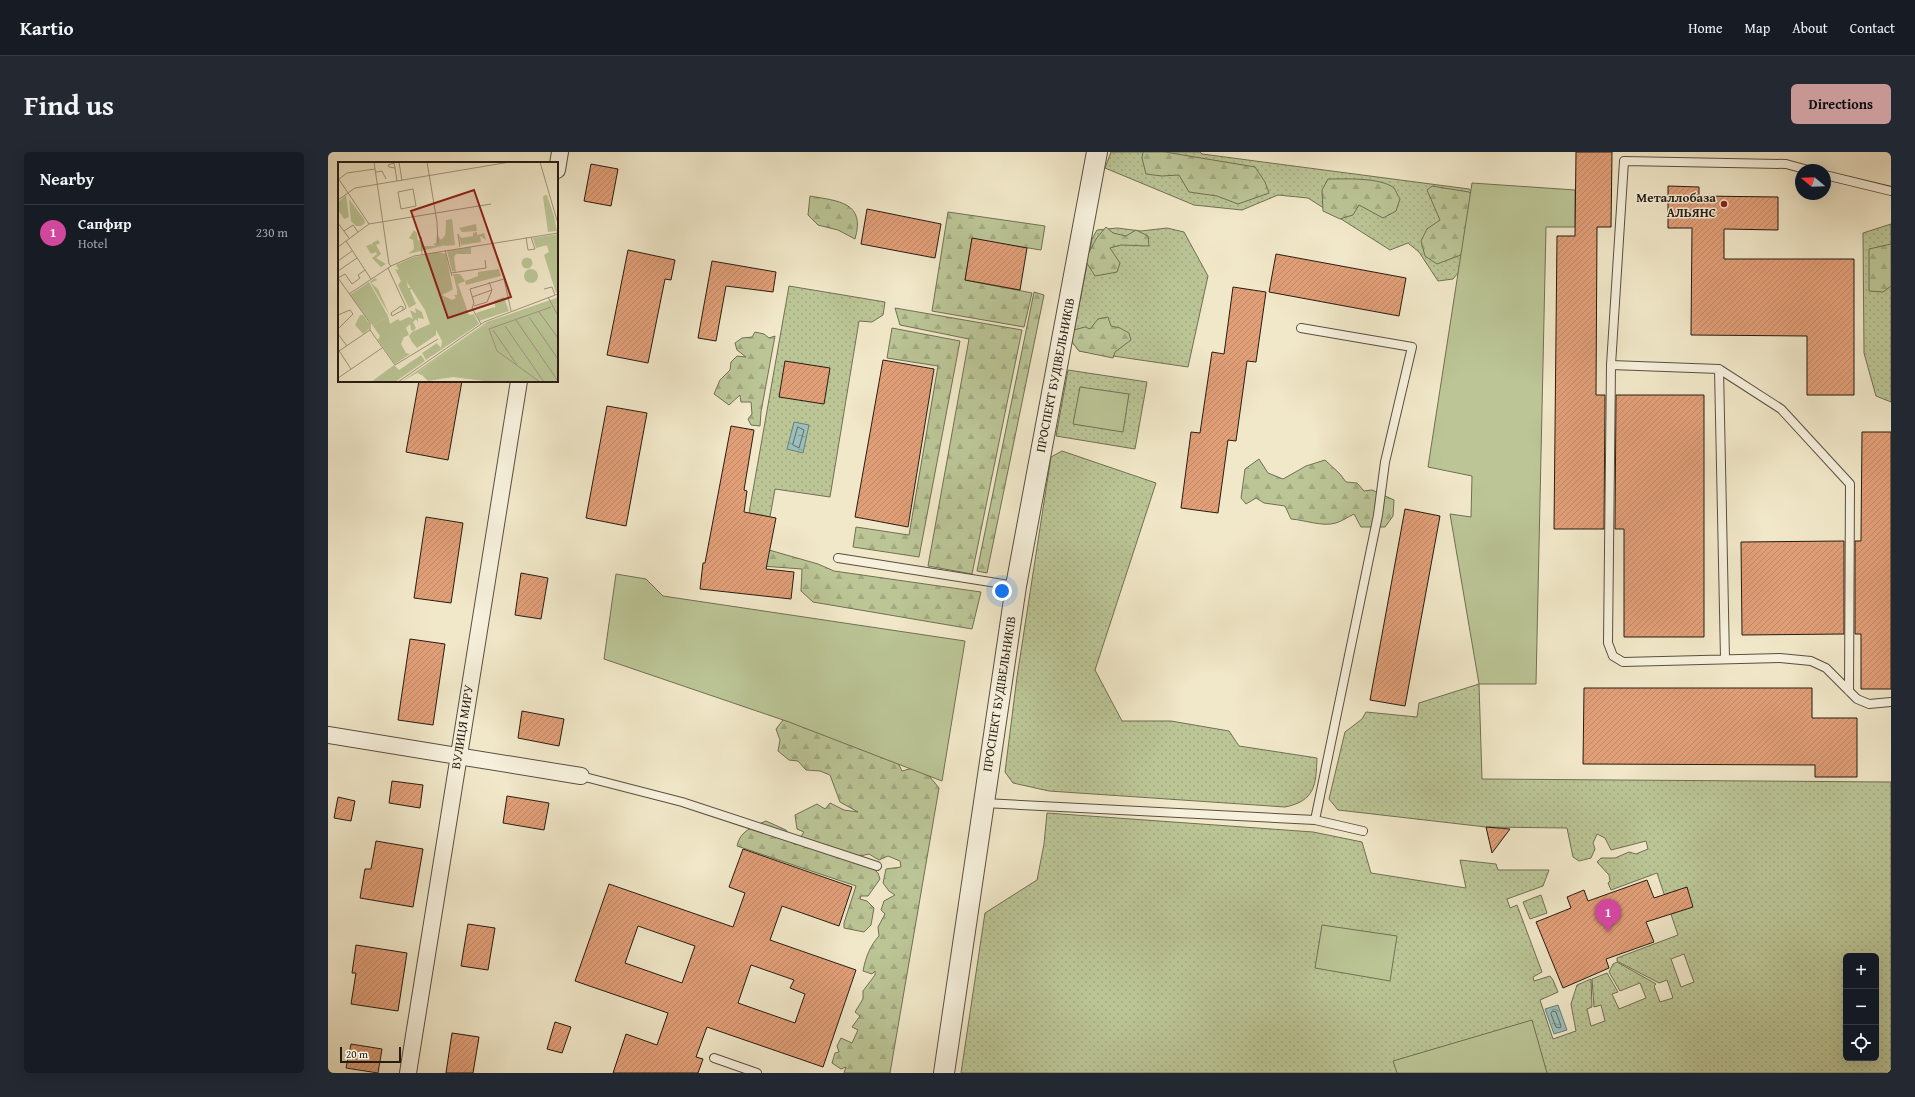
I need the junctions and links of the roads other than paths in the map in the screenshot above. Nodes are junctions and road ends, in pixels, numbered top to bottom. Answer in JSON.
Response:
{"nodes":[{"id":1,"x":560,"y":152,"type":"edge"},
{"id":2,"x":1097,"y":152,"type":"edge"},
{"id":3,"x":558,"y":164,"type":"edge"},
{"id":4,"x":1795,"y":166,"type":"edge"},
{"id":5,"x":1831,"y":176,"type":"edge"},
{"id":6,"x":1891,"y":191,"type":"edge"},
{"id":7,"x":1301,"y":328,"type":"dead end"},
{"id":8,"x":1611,"y":365,"type":"junction"},
{"id":9,"x":1719,"y":369,"type":"junction"},
{"id":10,"x":519,"y":382,"type":"edge"},
{"id":11,"x":838,"y":558,"type":"dead end"},
{"id":12,"x":1016,"y":586,"type":"junction"},
{"id":13,"x":1725,"y":659,"type":"junction"},
{"id":14,"x":1849,"y":691,"type":"junction"},
{"id":15,"x":1891,"y":702,"type":"edge"},
{"id":16,"x":328,"y":735,"type":"edge"},
{"id":17,"x":457,"y":756,"type":"junction"},
{"id":18,"x":581,"y":776,"type":"joint"},
{"id":19,"x":983,"y":803,"type":"junction"},
{"id":20,"x":1315,"y":820,"type":"junction"},
{"id":21,"x":1363,"y":831,"type":"dead end"},
{"id":22,"x":877,"y":866,"type":"dead end"},
{"id":23,"x":714,"y":1058,"type":"dead end"},
{"id":24,"x":408,"y":1073,"type":"edge"},
{"id":25,"x":756,"y":1073,"type":"edge"},
{"id":26,"x":944,"y":1073,"type":"edge"}],
"edges":[{"from":1,"to":3,"type":"street"},
{"from":2,"to":12,"type":"street","name":"ПРОСПЕКТ БУДІВЕЛЬНИКІВ"},
{"from":4,"to":8,"type":"lane"},
{"from":5,"to":6,"type":"lane"},
{"from":7,"to":20,"type":"lane"},
{"from":8,"to":9,"type":"lane"},
{"from":8,"to":13,"type":"lane"},
{"from":9,"to":13,"type":"lane"},
{"from":9,"to":14,"type":"lane"},
{"from":10,"to":17,"type":"street","name":"ВУЛИЦЯ МИРУ"},
{"from":11,"to":12,"type":"lane"},
{"from":12,"to":19,"type":"street","name":"ПРОСПЕКТ БУДІВЕЛЬНИКІВ"},
{"from":13,"to":14,"type":"lane"},
{"from":14,"to":15,"type":"lane"},
{"from":16,"to":17,"type":"street"},
{"from":17,"to":18,"type":"street"},
{"from":17,"to":24,"type":"street","name":"ВУЛИЦЯ МИРУ"},
{"from":18,"to":22,"type":"lane"},
{"from":19,"to":20,"type":"lane"},
{"from":19,"to":26,"type":"street","name":"ПРОСПЕКТ БУДІВЕЛЬНИКІВ"},
{"from":20,"to":21,"type":"lane"},
{"from":23,"to":25,"type":"lane"}]}
